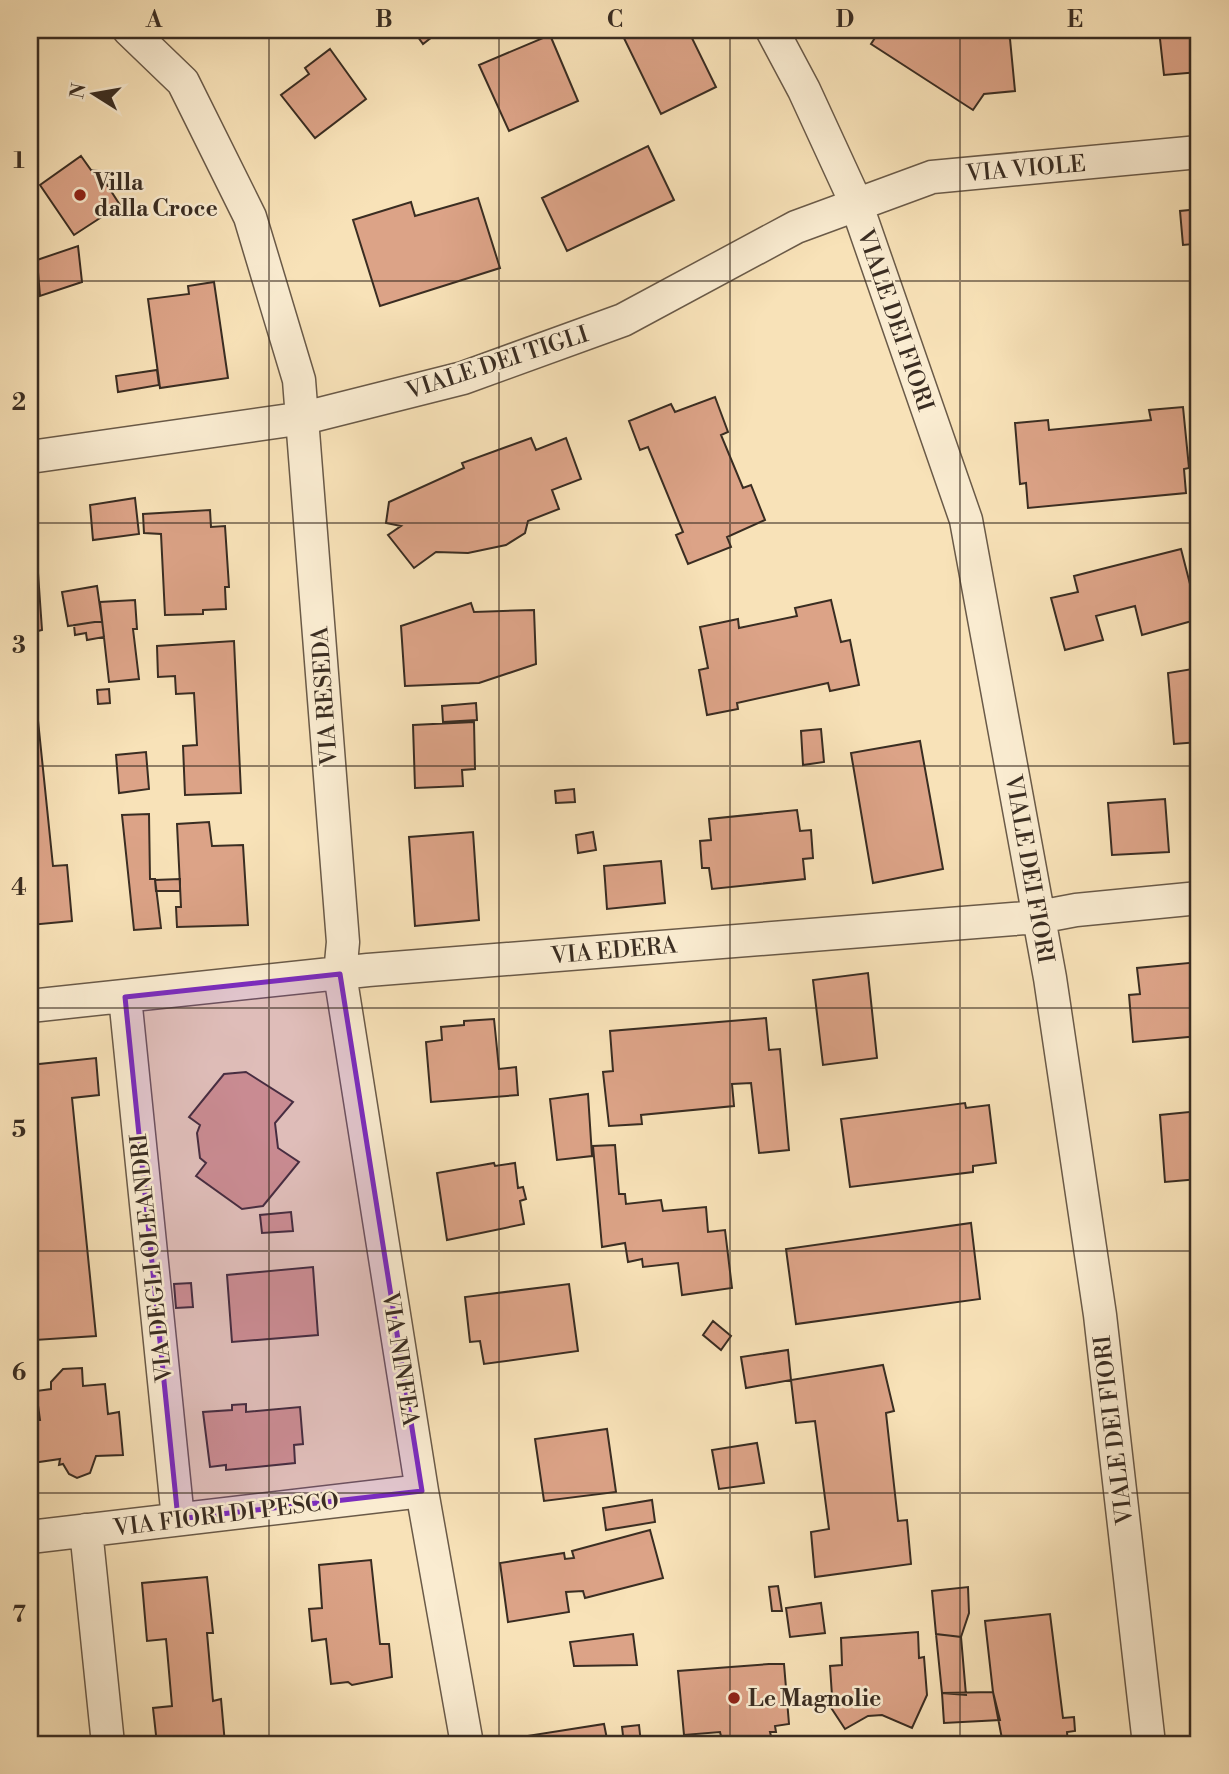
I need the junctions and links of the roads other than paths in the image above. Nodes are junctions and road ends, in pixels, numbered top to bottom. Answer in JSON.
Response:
{"nodes":[{"id":1,"x":130,"y":30,"type":"edge"},
{"id":2,"x":772,"y":30,"type":"edge"},
{"id":3,"x":1199,"y":152,"type":"edge"},
{"id":4,"x":856,"y":203,"type":"junction"},
{"id":5,"x":304,"y":418,"type":"junction"},
{"id":6,"x":30,"y":457,"type":"edge"},
{"id":7,"x":1199,"y":898,"type":"edge"},
{"id":8,"x":1039,"y":917,"type":"junction"},
{"id":9,"x":340,"y":974,"type":"junction"},
{"id":10,"x":125,"y":997,"type":"junction"},
{"id":11,"x":30,"y":1006,"type":"edge"},
{"id":12,"x":422,"y":1491,"type":"junction"},
{"id":13,"x":178,"y":1519,"type":"junction"},
{"id":14,"x":86,"y":1530,"type":"junction"},
{"id":15,"x":30,"y":1536,"type":"edge"},
{"id":16,"x":107,"y":1744,"type":"edge"},
{"id":17,"x":467,"y":1744,"type":"edge"},
{"id":18,"x":1149,"y":1744,"type":"edge"}],
"edges":[{"from":1,"to":5,"type":"street","name":"VIA RESEDA"},
{"from":2,"to":4,"type":"street","name":"VIALE DEI FIORI"},
{"from":3,"to":4,"type":"street","name":"VIA VIOLE"},
{"from":4,"to":5,"type":"street","name":"VIALE DEI TIGLI"},
{"from":4,"to":8,"type":"street","name":"VIALE DEI FIORI"},
{"from":5,"to":6,"type":"street","name":"VIALE DEI TIGLI"},
{"from":5,"to":9,"type":"street","name":"VIA RESEDA"},
{"from":7,"to":8,"type":"street","name":"VIA EDERA"},
{"from":8,"to":9,"type":"street","name":"VIA EDERA"},
{"from":8,"to":18,"type":"street","name":"VIALE DEI FIORI"},
{"from":9,"to":10,"type":"street","name":"VIA EDERA"},
{"from":9,"to":12,"type":"street","name":"VIA NINFEA"},
{"from":10,"to":11,"type":"street","name":"VIA EDERA"},
{"from":10,"to":13,"type":"street","name":"VIA DEGLI OLEANDRI"},
{"from":12,"to":13,"type":"street","name":"VIA FIORI DI PESCO"},
{"from":12,"to":17,"type":"street","name":"VIA NINFEA"},
{"from":13,"to":14,"type":"street","name":"VIA FIORI DI PESCO"},
{"from":14,"to":15,"type":"street","name":"VIA FIORI DI PESCO"},
{"from":14,"to":16,"type":"street"}]}
